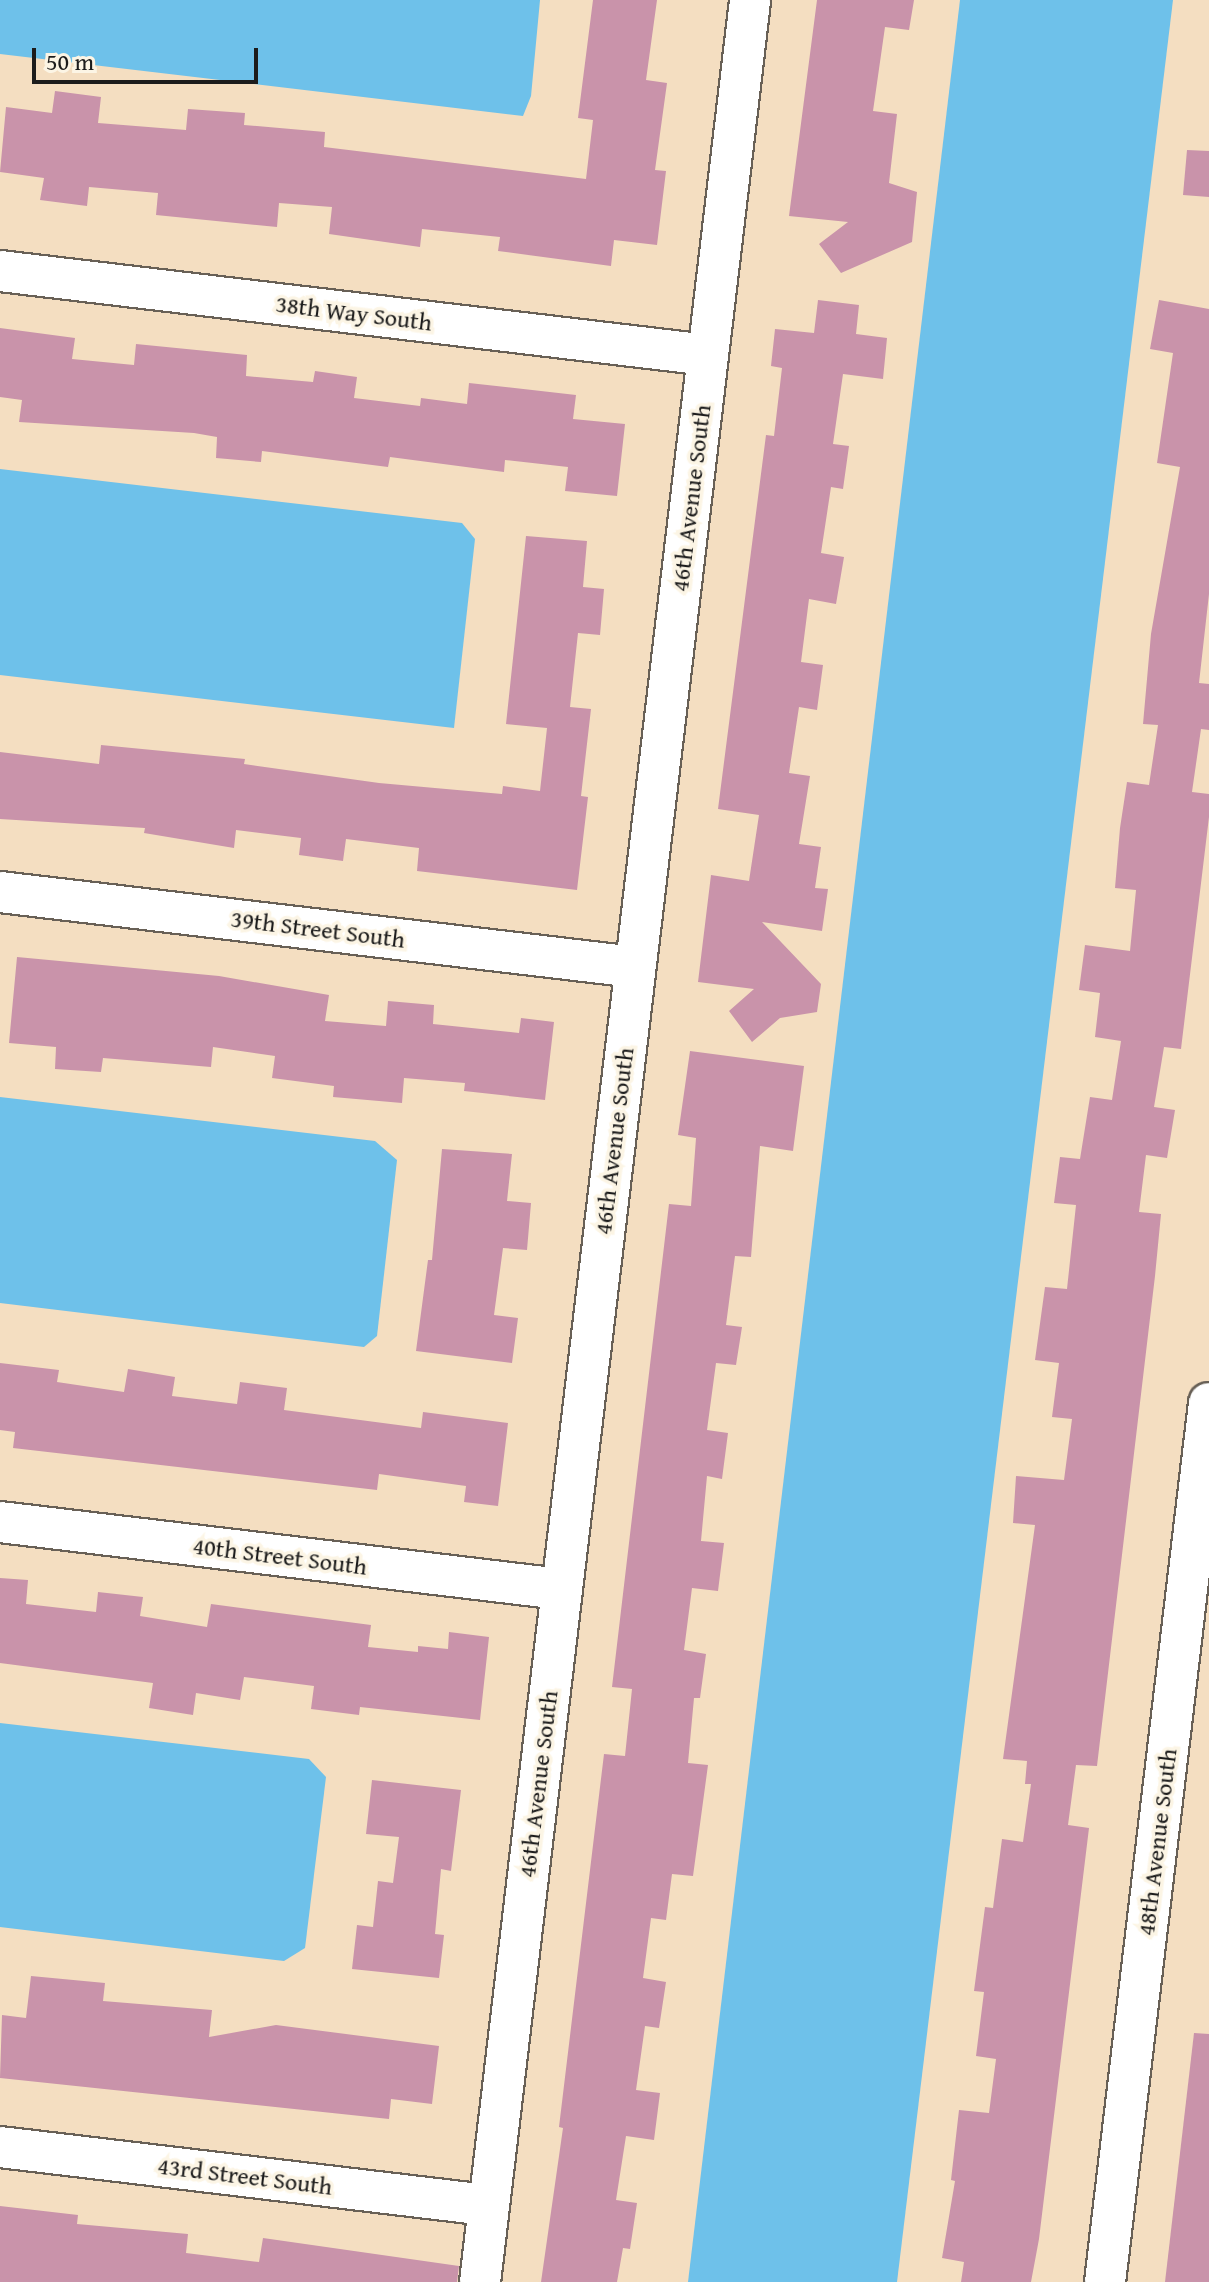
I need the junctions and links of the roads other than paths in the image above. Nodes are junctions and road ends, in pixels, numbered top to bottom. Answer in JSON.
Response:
{"nodes":[{"id":1,"x":750,"y":0,"type":"edge"},
{"id":2,"x":0,"y":271,"type":"edge"},
{"id":3,"x":708,"y":355,"type":"junction"},
{"id":4,"x":0,"y":892,"type":"edge"},
{"id":5,"x":635,"y":967,"type":"junction"},
{"id":6,"x":1209,"y":1403,"type":"edge"},
{"id":7,"x":0,"y":1522,"type":"edge"},
{"id":8,"x":560,"y":1589,"type":"junction"},
{"id":9,"x":0,"y":2147,"type":"edge"},
{"id":10,"x":489,"y":2205,"type":"junction"},
{"id":11,"x":480,"y":2282,"type":"edge"},
{"id":12,"x":1105,"y":2282,"type":"edge"}],
"edges":[{"from":1,"to":3,"type":"street","name":"46th Avenue South"},
{"from":2,"to":3,"type":"street","name":"38th Way South"},
{"from":3,"to":5,"type":"street","name":"46th Avenue South"},
{"from":4,"to":5,"type":"street","name":"39th Street South"},
{"from":5,"to":8,"type":"street","name":"46th Avenue South"},
{"from":6,"to":12,"type":"street","name":"48th Avenue South"},
{"from":7,"to":8,"type":"street","name":"40th Street South"},
{"from":8,"to":10,"type":"street","name":"46th Avenue South"},
{"from":9,"to":10,"type":"street","name":"43rd Street South"},
{"from":10,"to":11,"type":"street","name":"46th Avenue South"}]}
